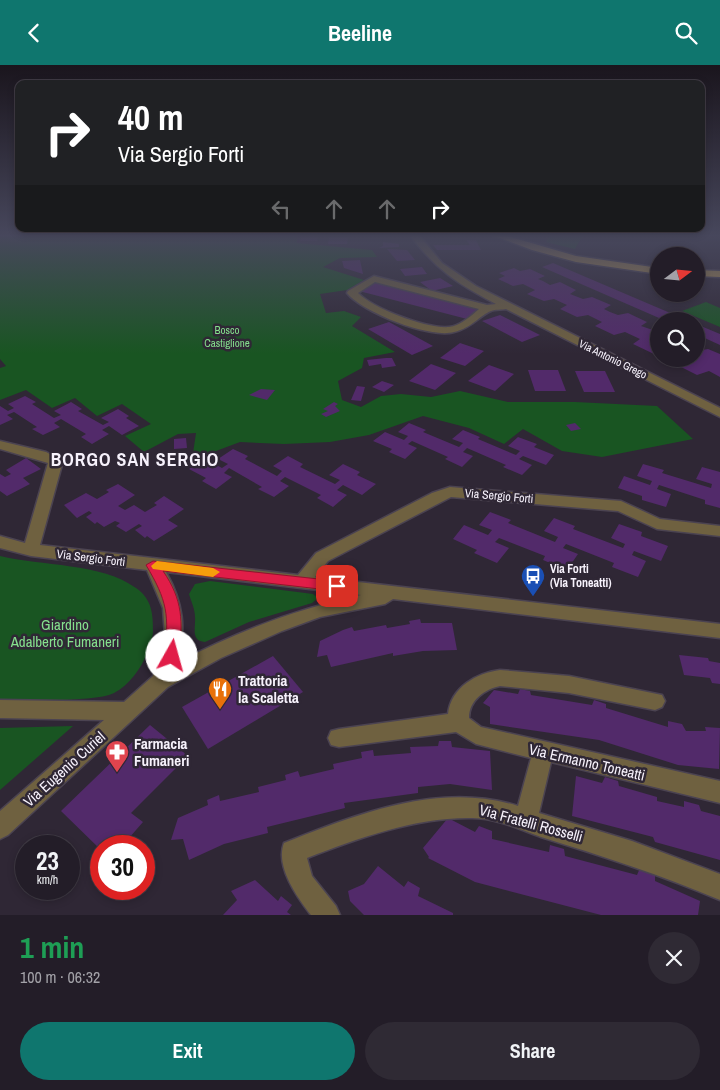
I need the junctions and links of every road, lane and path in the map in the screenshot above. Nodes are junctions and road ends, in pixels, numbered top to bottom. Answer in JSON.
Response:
{"nodes":[{"id":1,"x":455,"y":275,"type":"edge"},
{"id":2,"x":506,"y":306,"type":"junction"},
{"id":3,"x":487,"y":308,"type":"junction"},
{"id":4,"x":720,"y":413,"type":"edge"},
{"id":5,"x":0,"y":445,"type":"edge"},
{"id":6,"x":720,"y":531,"type":"edge"},
{"id":7,"x":0,"y":542,"type":"edge"},
{"id":8,"x":31,"y":550,"type":"junction"},
{"id":9,"x":153,"y":565,"type":"junction"},
{"id":10,"x":302,"y":582,"type":"junction"},
{"id":11,"x":406,"y":594,"type":"junction"},
{"id":12,"x":720,"y":631,"type":"edge"},
{"id":13,"x":161,"y":681,"type":"junction"},
{"id":14,"x":656,"y":701,"type":"dead end"},
{"id":15,"x":0,"y":709,"type":"edge"},
{"id":16,"x":127,"y":711,"type":"junction"},
{"id":17,"x":459,"y":722,"type":"junction"},
{"id":18,"x":339,"y":738,"type":"dead end"},
{"id":19,"x":543,"y":752,"type":"junction"},
{"id":20,"x":720,"y":792,"type":"edge"},
{"id":21,"x":526,"y":820,"type":"junction"},
{"id":22,"x":0,"y":827,"type":"edge"},
{"id":23,"x":720,"y":887,"type":"edge"},
{"id":24,"x":327,"y":915,"type":"edge"}],
"edges":[{"from":1,"to":2,"type":"street","name":"Via Antonio Grego"},
{"from":2,"to":3,"type":"street"},
{"from":2,"to":4,"type":"street","name":"Via Antonio Grego"},
{"from":3,"to":3,"type":"street"},
{"from":5,"to":8,"type":"street"},
{"from":6,"to":10,"type":"street","name":"Via Sergio Forti"},
{"from":7,"to":8,"type":"street","name":"Via Sergio Forti"},
{"from":8,"to":9,"type":"street","name":"Via Sergio Forti"},
{"from":9,"to":10,"type":"street","name":"Via Sergio Forti"},
{"from":9,"to":13,"type":"street","name":"Via Eugenio Curiel"},
{"from":10,"to":11,"type":"street","name":"Via Sergio Forti"},
{"from":11,"to":12,"type":"street","name":"Via Sergio Forti"},
{"from":11,"to":13,"type":"street","name":"Via Eugenio Curiel"},
{"from":13,"to":16,"type":"street","name":"Via Eugenio Curiel"},
{"from":14,"to":17,"type":"street"},
{"from":15,"to":16,"type":"street","name":"Via Eugenio Curiel"},
{"from":16,"to":22,"type":"street","name":"Via Eugenio Curiel"},
{"from":17,"to":18,"type":"street"},
{"from":17,"to":19,"type":"street","name":"Via Ermanno Toneatti"},
{"from":19,"to":20,"type":"street","name":"Via Ermanno Toneatti"},
{"from":19,"to":21,"type":"street"},
{"from":21,"to":23,"type":"street","name":"Via Fratelli Rosselli"},
{"from":21,"to":24,"type":"street","name":"Via Fratelli Rosselli"}]}
